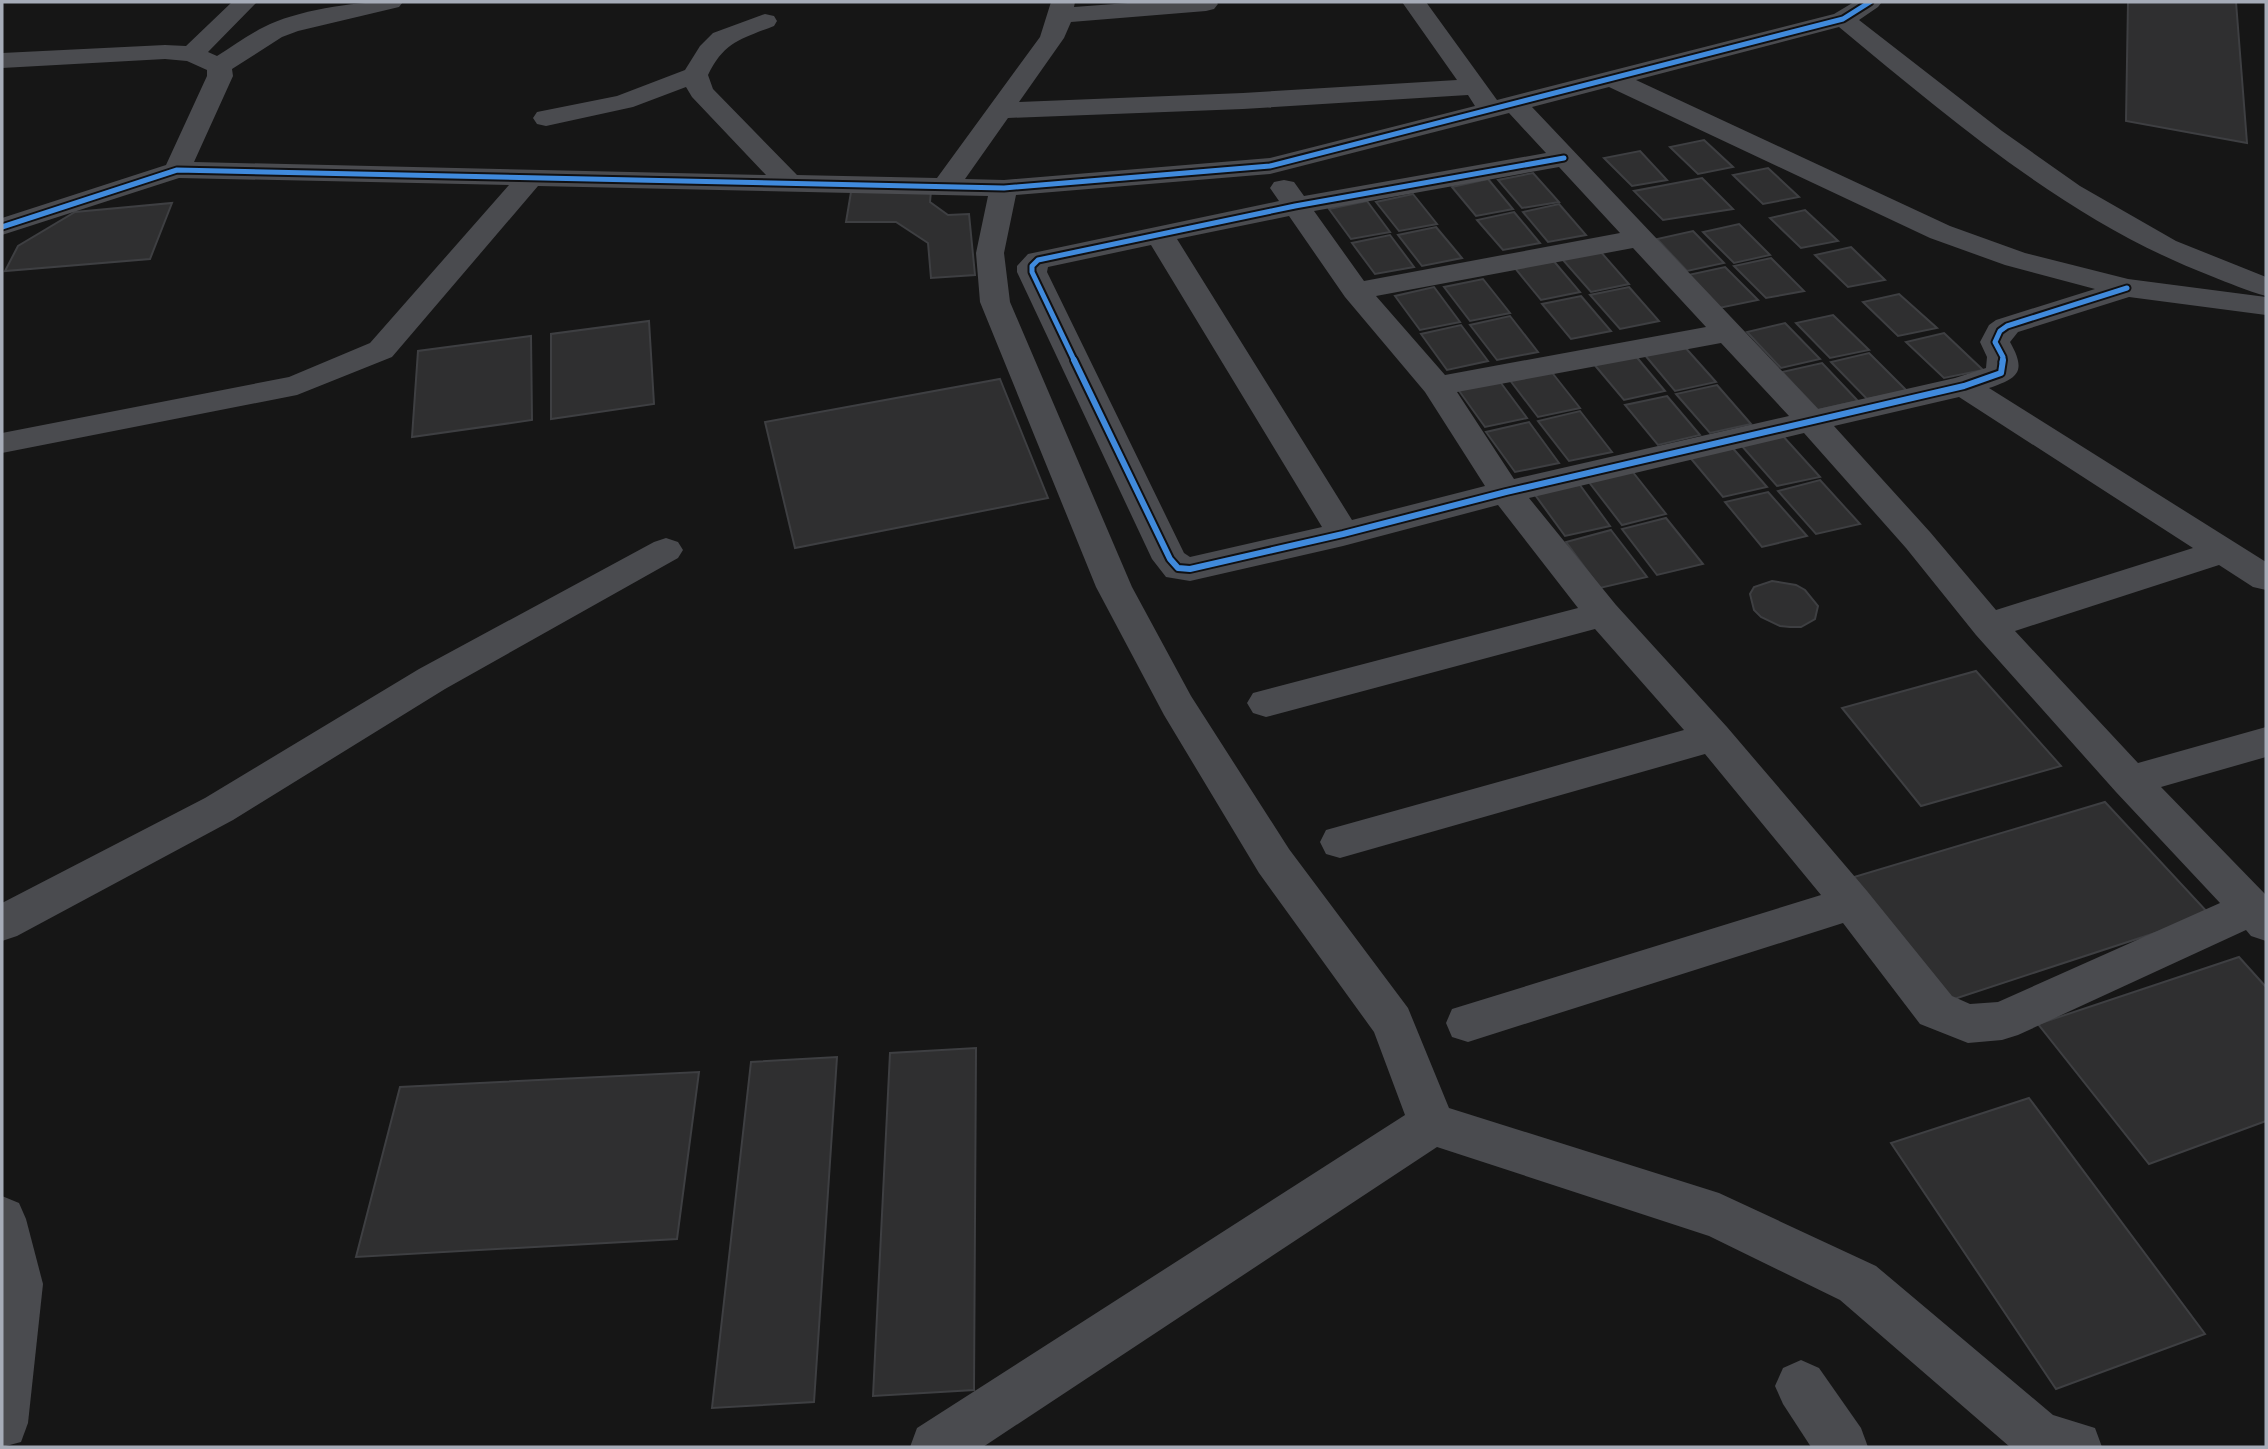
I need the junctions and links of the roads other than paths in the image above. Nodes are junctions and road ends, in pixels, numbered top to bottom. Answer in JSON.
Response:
{"nodes":[{"id":1,"x":245,"y":2,"type":"edge"},
{"id":2,"x":391,"y":2,"type":"edge"},
{"id":3,"x":1414,"y":2,"type":"edge"},
{"id":4,"x":1870,"y":2,"type":"edge"},
{"id":5,"x":1206,"y":4,"type":"dead end"},
{"id":6,"x":1062,"y":8,"type":"edge"},
{"id":7,"x":1843,"y":19,"type":"junction"},
{"id":8,"x":765,"y":21,"type":"dead end"},
{"id":9,"x":192,"y":54,"type":"junction"},
{"id":10,"x":2,"y":60,"type":"edge"},
{"id":11,"x":219,"y":66,"type":"junction"},
{"id":12,"x":695,"y":75,"type":"junction"},
{"id":13,"x":1611,"y":78,"type":"junction"},
{"id":14,"x":1494,"y":100,"type":"junction"},
{"id":15,"x":1002,"y":110,"type":"junction"},
{"id":16,"x":546,"y":118,"type":"dead end"},
{"id":17,"x":1564,"y":158,"type":"junction"},
{"id":18,"x":1270,"y":166,"type":"junction"},
{"id":19,"x":177,"y":170,"type":"junction"},
{"id":20,"x":530,"y":178,"type":"junction"},
{"id":21,"x":790,"y":184,"type":"junction"},
{"id":22,"x":945,"y":187,"type":"junction"},
{"id":23,"x":1004,"y":188,"type":"junction"},
{"id":24,"x":1295,"y":205,"type":"junction"},
{"id":25,"x":2,"y":227,"type":"edge"},
{"id":26,"x":1159,"y":234,"type":"junction"},
{"id":27,"x":1640,"y":238,"type":"junction"},
{"id":28,"x":2266,"y":287,"type":"edge"},
{"id":29,"x":2127,"y":288,"type":"junction"},
{"id":30,"x":1356,"y":291,"type":"junction"},
{"id":31,"x":2266,"y":306,"type":"edge"},
{"id":32,"x":1729,"y":331,"type":"junction"},
{"id":33,"x":1437,"y":386,"type":"junction"},
{"id":34,"x":1964,"y":386,"type":"junction"},
{"id":35,"x":1812,"y":422,"type":"junction"},
{"id":36,"x":2,"y":443,"type":"edge"},
{"id":37,"x":1506,"y":492,"type":"junction"},
{"id":38,"x":1343,"y":534,"type":"junction"},
{"id":39,"x":666,"y":550,"type":"dead end"},
{"id":40,"x":2223,"y":551,"type":"junction"},
{"id":41,"x":2266,"y":578,"type":"edge"},
{"id":42,"x":1604,"y":614,"type":"junction"},
{"id":43,"x":1989,"y":626,"type":"junction"},
{"id":44,"x":1266,"y":703,"type":"dead end"},
{"id":45,"x":1713,"y":737,"type":"junction"},
{"id":46,"x":2266,"y":743,"type":"edge"},
{"id":47,"x":2130,"y":781,"type":"junction"},
{"id":48,"x":1340,"y":842,"type":"dead end"},
{"id":49,"x":1852,"y":903,"type":"junction"},
{"id":50,"x":2259,"y":915,"type":"edge"},
{"id":51,"x":2,"y":923,"type":"edge"},
{"id":52,"x":1468,"y":1023,"type":"dead end"},
{"id":53,"x":1432,"y":1124,"type":"junction"},
{"id":54,"x":2,"y":1219,"type":"edge"},
{"id":55,"x":1801,"y":1386,"type":"dead end"},
{"id":56,"x":2,"y":1423,"type":"edge"},
{"id":57,"x":936,"y":1447,"type":"edge"},
{"id":58,"x":1842,"y":1447,"type":"edge"},
{"id":59,"x":2076,"y":1447,"type":"edge"}],
"edges":[{"from":1,"to":9,"type":"street"},
{"from":2,"to":11,"type":"street"},
{"from":3,"to":14,"type":"street"},
{"from":4,"to":7,"type":"street"},
{"from":5,"to":6,"type":"street"},
{"from":6,"to":15,"type":"street"},
{"from":7,"to":13,"type":"street"},
{"from":7,"to":28,"type":"street"},
{"from":8,"to":12,"type":"street"},
{"from":9,"to":10,"type":"street"},
{"from":9,"to":11,"type":"street"},
{"from":11,"to":19,"type":"street"},
{"from":12,"to":16,"type":"street"},
{"from":12,"to":21,"type":"street"},
{"from":13,"to":14,"type":"street"},
{"from":13,"to":29,"type":"street"},
{"from":14,"to":15,"type":"street"},
{"from":14,"to":17,"type":"street"},
{"from":14,"to":18,"type":"street"},
{"from":15,"to":22,"type":"street"},
{"from":17,"to":24,"type":"street"},
{"from":17,"to":27,"type":"street"},
{"from":18,"to":23,"type":"street"},
{"from":18,"to":24,"type":"street"},
{"from":19,"to":20,"type":"street"},
{"from":19,"to":25,"type":"street"},
{"from":20,"to":21,"type":"street"},
{"from":20,"to":36,"type":"street"},
{"from":21,"to":22,"type":"street"},
{"from":22,"to":23,"type":"street"},
{"from":23,"to":53,"type":"street"},
{"from":24,"to":26,"type":"street"},
{"from":24,"to":30,"type":"street"},
{"from":26,"to":38,"type":"street"},
{"from":26,"to":38,"type":"street"},
{"from":27,"to":30,"type":"street"},
{"from":27,"to":32,"type":"street"},
{"from":29,"to":31,"type":"street"},
{"from":29,"to":34,"type":"street"},
{"from":30,"to":33,"type":"street"},
{"from":32,"to":33,"type":"street"},
{"from":32,"to":35,"type":"street"},
{"from":33,"to":37,"type":"street"},
{"from":34,"to":35,"type":"street"},
{"from":34,"to":40,"type":"street"},
{"from":35,"to":37,"type":"street"},
{"from":35,"to":43,"type":"street"},
{"from":37,"to":38,"type":"street"},
{"from":37,"to":42,"type":"street"},
{"from":39,"to":51,"type":"street"},
{"from":40,"to":41,"type":"street"},
{"from":40,"to":43,"type":"street"},
{"from":42,"to":44,"type":"street"},
{"from":42,"to":45,"type":"street"},
{"from":43,"to":47,"type":"street"},
{"from":45,"to":48,"type":"street"},
{"from":45,"to":49,"type":"street"},
{"from":46,"to":47,"type":"street"},
{"from":47,"to":50,"type":"street"},
{"from":49,"to":50,"type":"street"},
{"from":49,"to":52,"type":"street"},
{"from":53,"to":57,"type":"street"},
{"from":53,"to":59,"type":"street"},
{"from":54,"to":56,"type":"street"},
{"from":55,"to":58,"type":"street"}]}
